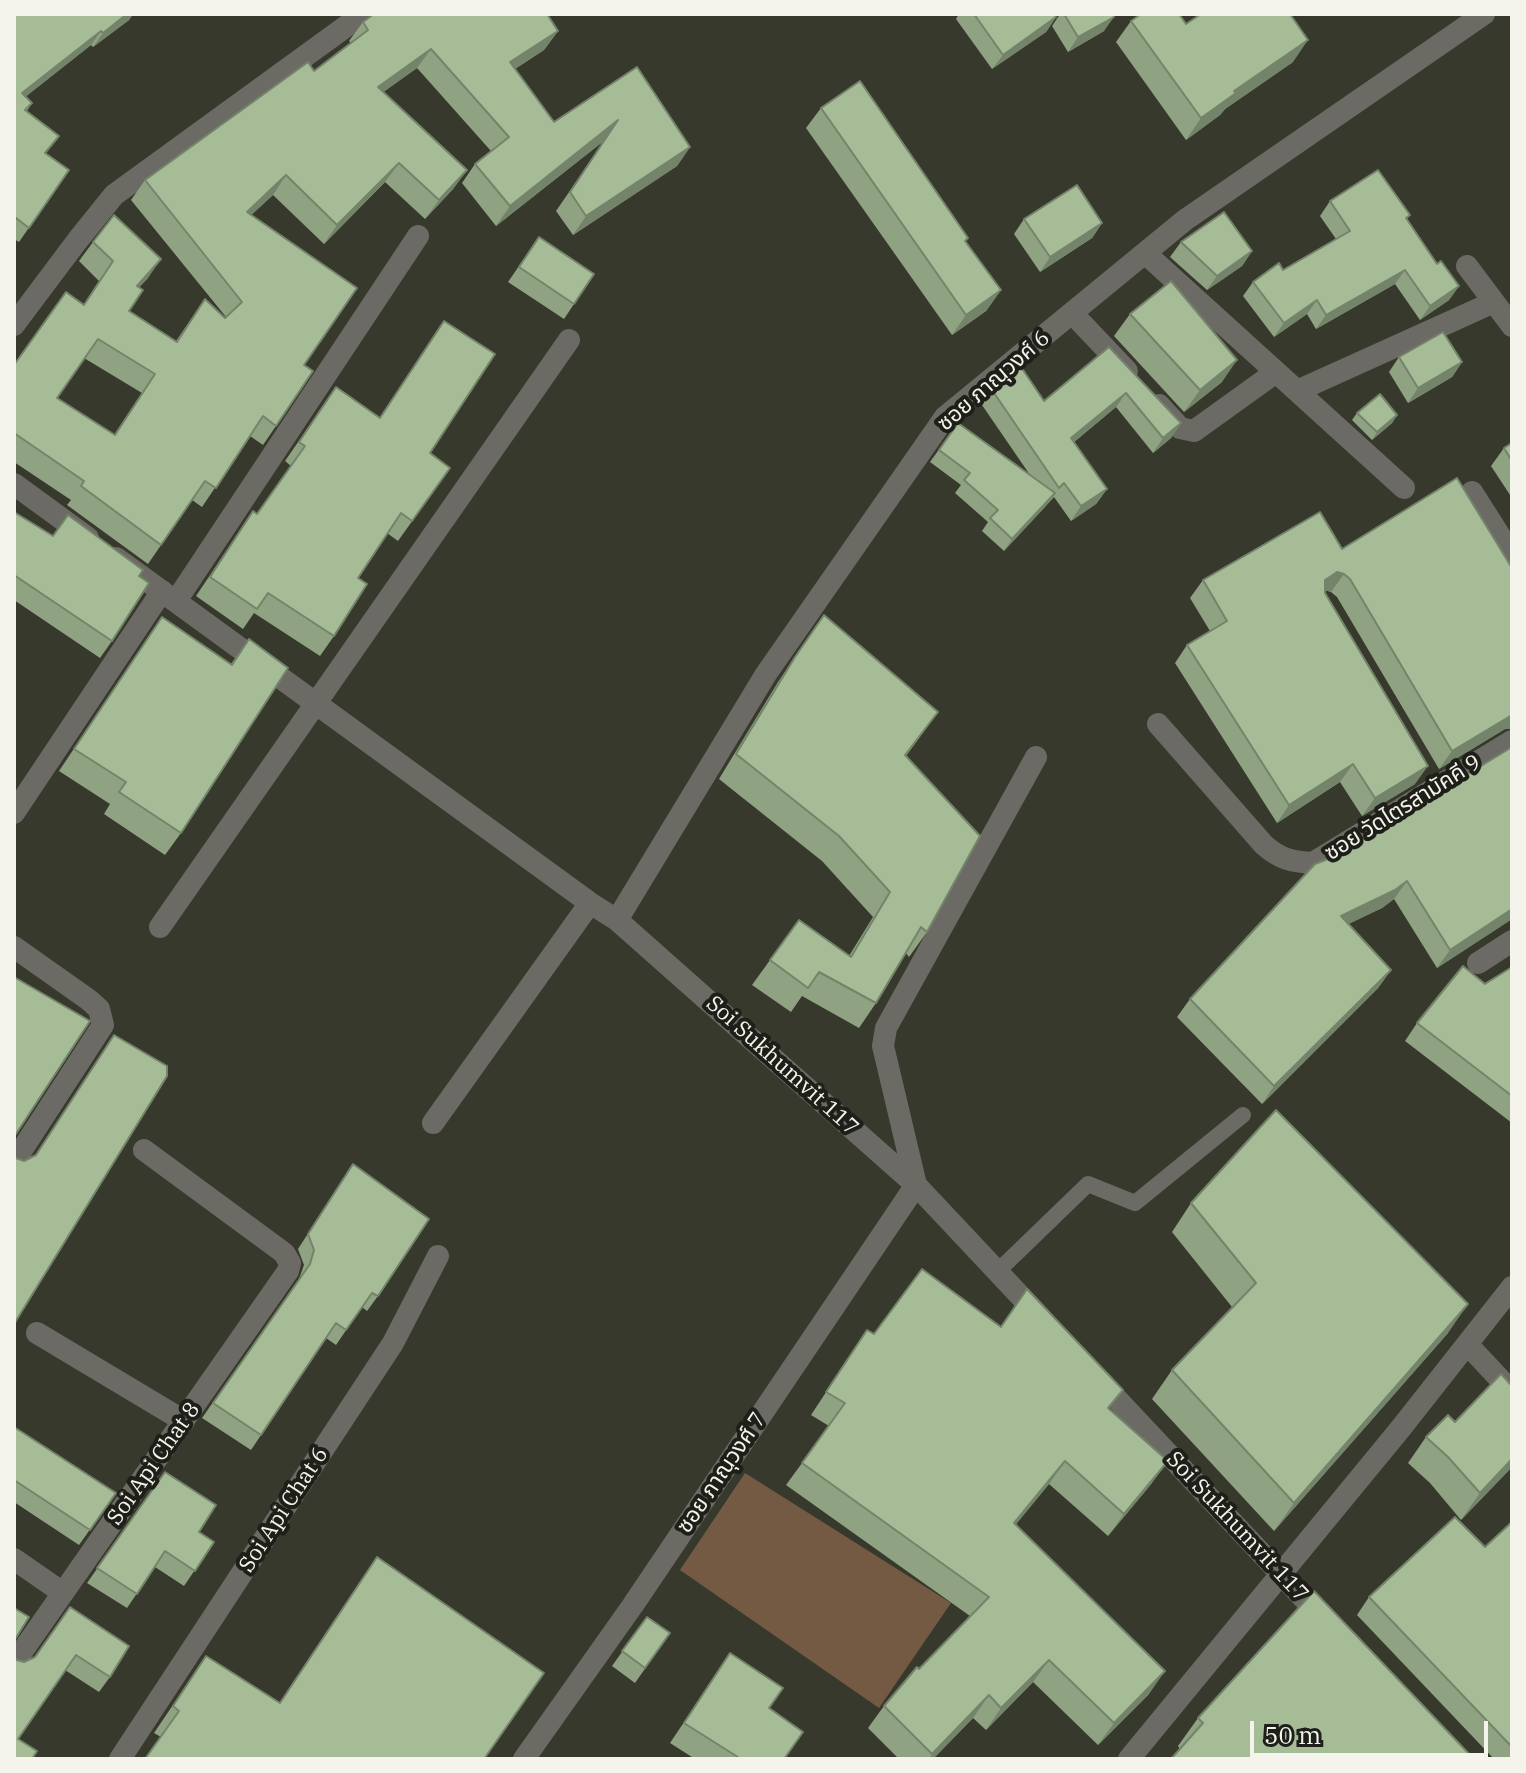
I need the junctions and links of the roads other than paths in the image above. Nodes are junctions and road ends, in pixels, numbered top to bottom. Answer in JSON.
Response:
{"nodes":[{"id":1,"x":363,"y":14,"type":"edge"},
{"id":2,"x":1484,"y":14,"type":"edge"},
{"id":3,"x":418,"y":236,"type":"dead end"},
{"id":4,"x":1145,"y":253,"type":"junction"},
{"id":5,"x":1467,"y":266,"type":"dead end"},
{"id":6,"x":1494,"y":302,"type":"junction"},
{"id":7,"x":1072,"y":313,"type":"junction"},
{"id":8,"x":14,"y":325,"type":"edge"},
{"id":9,"x":1512,"y":326,"type":"edge"},
{"id":10,"x":569,"y":340,"type":"dead end"},
{"id":11,"x":1276,"y":372,"type":"junction"},
{"id":12,"x":1297,"y":391,"type":"junction"},
{"id":13,"x":14,"y":484,"type":"edge"},
{"id":14,"x":1404,"y":488,"type":"dead end"},
{"id":15,"x":1472,"y":492,"type":"dead end"},
{"id":16,"x":1512,"y":555,"type":"edge"},
{"id":17,"x":169,"y":596,"type":"junction"},
{"id":18,"x":318,"y":704,"type":"junction"},
{"id":19,"x":1158,"y":724,"type":"dead end"},
{"id":20,"x":1512,"y":741,"type":"edge"},
{"id":21,"x":1036,"y":757,"type":"dead end"},
{"id":22,"x":14,"y":813,"type":"edge"},
{"id":23,"x":590,"y":903,"type":"junction"},
{"id":24,"x":617,"y":920,"type":"junction"},
{"id":25,"x":160,"y":927,"type":"dead end"},
{"id":26,"x":1512,"y":941,"type":"edge"},
{"id":27,"x":22,"y":953,"type":"edge"},
{"id":28,"x":1478,"y":963,"type":"dead end"},
{"id":29,"x":1243,"y":1115,"type":"dead end"},
{"id":30,"x":433,"y":1123,"type":"dead end"},
{"id":31,"x":144,"y":1150,"type":"dead end"},
{"id":32,"x":14,"y":1162,"type":"edge"},
{"id":33,"x":916,"y":1185,"type":"junction"},
{"id":34,"x":438,"y":1256,"type":"dead end"},
{"id":35,"x":997,"y":1272,"type":"junction"},
{"id":36,"x":1512,"y":1287,"type":"edge"},
{"id":37,"x":1052,"y":1330,"type":"edge"},
{"id":38,"x":37,"y":1333,"type":"dead end"},
{"id":39,"x":1468,"y":1345,"type":"junction"},
{"id":40,"x":1084,"y":1365,"type":"edge"},
{"id":41,"x":1512,"y":1392,"type":"edge"},
{"id":42,"x":184,"y":1421,"type":"junction"},
{"id":43,"x":14,"y":1559,"type":"edge"},
{"id":44,"x":1280,"y":1573,"type":"junction"},
{"id":45,"x":63,"y":1593,"type":"junction"},
{"id":46,"x":1334,"y":1631,"type":"edge"},
{"id":47,"x":14,"y":1663,"type":"edge"},
{"id":48,"x":120,"y":1759,"type":"edge"},
{"id":49,"x":524,"y":1759,"type":"edge"},
{"id":50,"x":1129,"y":1759,"type":"edge"}],
"edges":[{"from":1,"to":8,"type":"street"},
{"from":2,"to":4,"type":"street","name":"ซอย ภาณุวงศ์ 6"},
{"from":3,"to":17,"type":"street"},
{"from":4,"to":7,"type":"street","name":"ซอย ภาณุวงศ์ 6"},
{"from":4,"to":11,"type":"street"},
{"from":5,"to":6,"type":"street"},
{"from":6,"to":9,"type":"street"},
{"from":6,"to":12,"type":"street"},
{"from":7,"to":11,"type":"street"},
{"from":7,"to":24,"type":"street","name":"ซอย ภาณุวงศ์ 6"},
{"from":10,"to":18,"type":"street"},
{"from":11,"to":12,"type":"street"},
{"from":12,"to":14,"type":"street"},
{"from":13,"to":17,"type":"street","name":"Soi Sukhumvit 117"},
{"from":15,"to":16,"type":"street"},
{"from":17,"to":18,"type":"street","name":"Soi Sukhumvit 117"},
{"from":17,"to":22,"type":"street"},
{"from":18,"to":23,"type":"street","name":"Soi Sukhumvit 117"},
{"from":18,"to":25,"type":"street"},
{"from":19,"to":20,"type":"street","name":"ซอย วัดไตรสามัคคี 9"},
{"from":21,"to":33,"type":"street"},
{"from":23,"to":24,"type":"street","name":"Soi Sukhumvit 117"},
{"from":23,"to":30,"type":"street"},
{"from":24,"to":33,"type":"street","name":"Soi Sukhumvit 117"},
{"from":26,"to":28,"type":"street"},
{"from":27,"to":32,"type":"street"},
{"from":29,"to":35,"type":"lane"},
{"from":31,"to":42,"type":"street","name":"Soi Api Chat 8"},
{"from":33,"to":35,"type":"street","name":"Soi Sukhumvit 117"},
{"from":33,"to":49,"type":"street","name":"ซอย ภาณุวงศ์ 7"},
{"from":34,"to":48,"type":"street","name":"Soi Api Chat 6"},
{"from":35,"to":37,"type":"street","name":"Soi Sukhumvit 117"},
{"from":36,"to":39,"type":"street"},
{"from":38,"to":42,"type":"street"},
{"from":39,"to":41,"type":"street"},
{"from":39,"to":44,"type":"street"},
{"from":40,"to":44,"type":"street","name":"Soi Sukhumvit 117"},
{"from":42,"to":45,"type":"street","name":"Soi Api Chat 8"},
{"from":43,"to":45,"type":"street"},
{"from":44,"to":46,"type":"street","name":"Soi Sukhumvit 117"},
{"from":44,"to":50,"type":"street"},
{"from":45,"to":47,"type":"street","name":"Soi Api Chat 8"}]}
